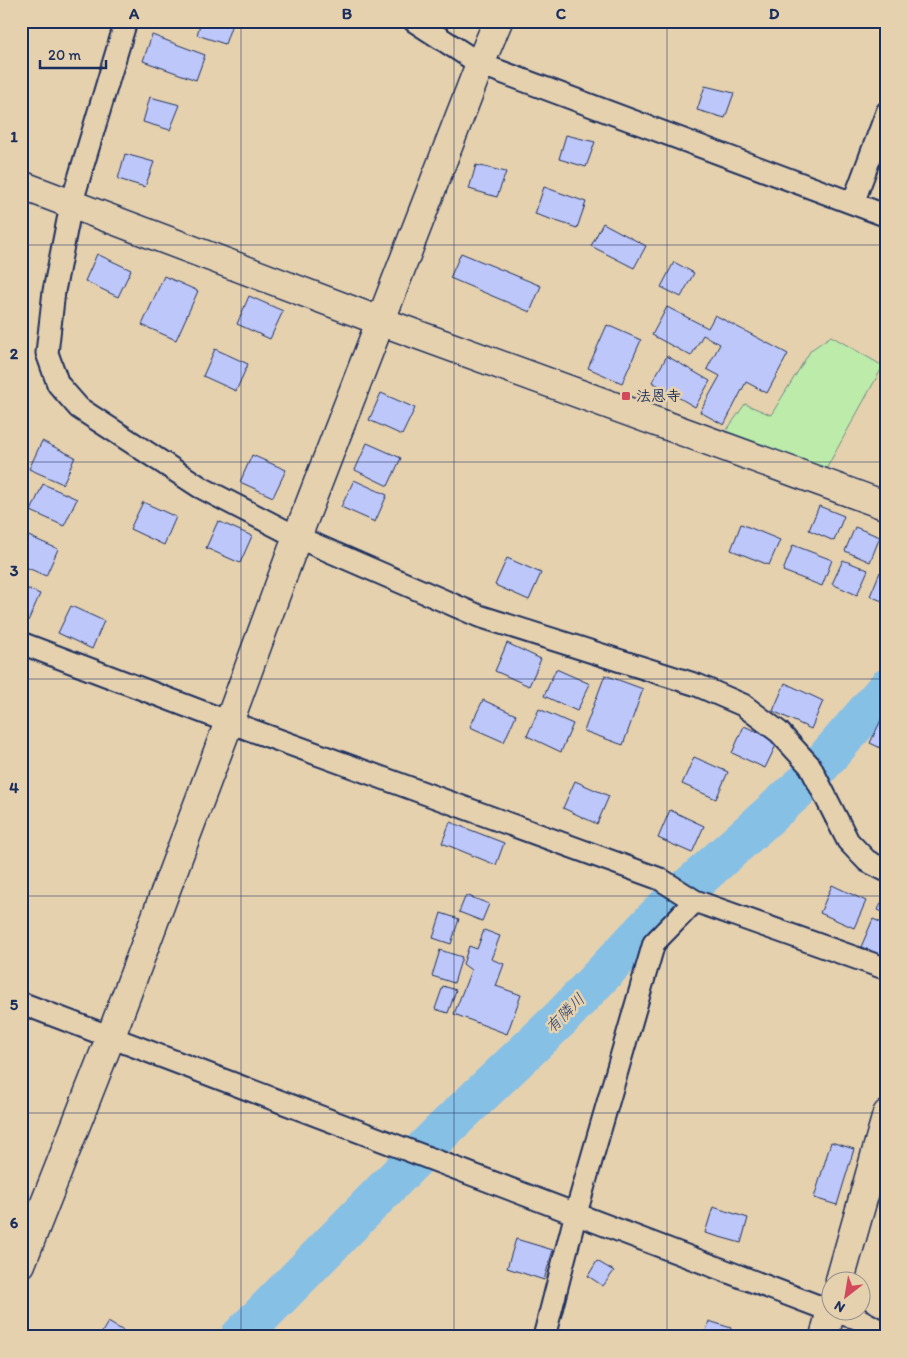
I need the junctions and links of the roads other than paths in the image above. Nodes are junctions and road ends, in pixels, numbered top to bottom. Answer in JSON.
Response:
{"nodes":[{"id":1,"x":126,"y":21,"type":"edge"},
{"id":2,"x":414,"y":21,"type":"edge"},
{"id":3,"x":498,"y":21,"type":"edge"},
{"id":4,"x":480,"y":64,"type":"junction"},
{"id":5,"x":887,"y":112,"type":"edge"},
{"id":6,"x":21,"y":185,"type":"edge"},
{"id":7,"x":853,"y":203,"type":"junction"},
{"id":8,"x":71,"y":205,"type":"junction"},
{"id":9,"x":887,"y":216,"type":"edge"},
{"id":10,"x":380,"y":321,"type":"junction"},
{"id":11,"x":887,"y":506,"type":"edge"},
{"id":12,"x":297,"y":537,"type":"junction"},
{"id":13,"x":21,"y":643,"type":"edge"},
{"id":14,"x":229,"y":722,"type":"junction"},
{"id":15,"x":887,"y":871,"type":"edge"},
{"id":16,"x":695,"y":901,"type":"junction"},
{"id":17,"x":887,"y":969,"type":"edge"},
{"id":18,"x":21,"y":1002,"type":"edge"},
{"id":19,"x":111,"y":1036,"type":"junction"},
{"id":20,"x":887,"y":1114,"type":"edge"},
{"id":21,"x":576,"y":1213,"type":"junction"},
{"id":22,"x":21,"y":1264,"type":"edge"},
{"id":23,"x":843,"y":1270,"type":"edge"},
{"id":24,"x":820,"y":1307,"type":"edge"},
{"id":25,"x":829,"y":1320,"type":"edge"},
{"id":26,"x":861,"y":1320,"type":"edge"},
{"id":27,"x":887,"y":1335,"type":"edge"},
{"id":28,"x":544,"y":1337,"type":"edge"},
{"id":29,"x":824,"y":1337,"type":"edge"}],
"edges":[{"from":1,"to":8,"type":"street"},
{"from":2,"to":4,"type":"street"},
{"from":3,"to":4,"type":"street"},
{"from":4,"to":7,"type":"street"},
{"from":4,"to":10,"type":"street"},
{"from":5,"to":7,"type":"street"},
{"from":6,"to":8,"type":"street"},
{"from":7,"to":9,"type":"street"},
{"from":8,"to":10,"type":"street"},
{"from":8,"to":12,"type":"street"},
{"from":10,"to":11,"type":"street"},
{"from":10,"to":12,"type":"street"},
{"from":12,"to":14,"type":"street"},
{"from":12,"to":15,"type":"street"},
{"from":13,"to":14,"type":"street"},
{"from":14,"to":16,"type":"street"},
{"from":14,"to":19,"type":"street"},
{"from":16,"to":17,"type":"street"},
{"from":16,"to":21,"type":"street"},
{"from":18,"to":19,"type":"street"},
{"from":19,"to":21,"type":"street"},
{"from":19,"to":22,"type":"street"},
{"from":20,"to":23,"type":"street"},
{"from":21,"to":24,"type":"street"},
{"from":21,"to":28,"type":"street"},
{"from":25,"to":29,"type":"street"},
{"from":26,"to":27,"type":"street"}]}
